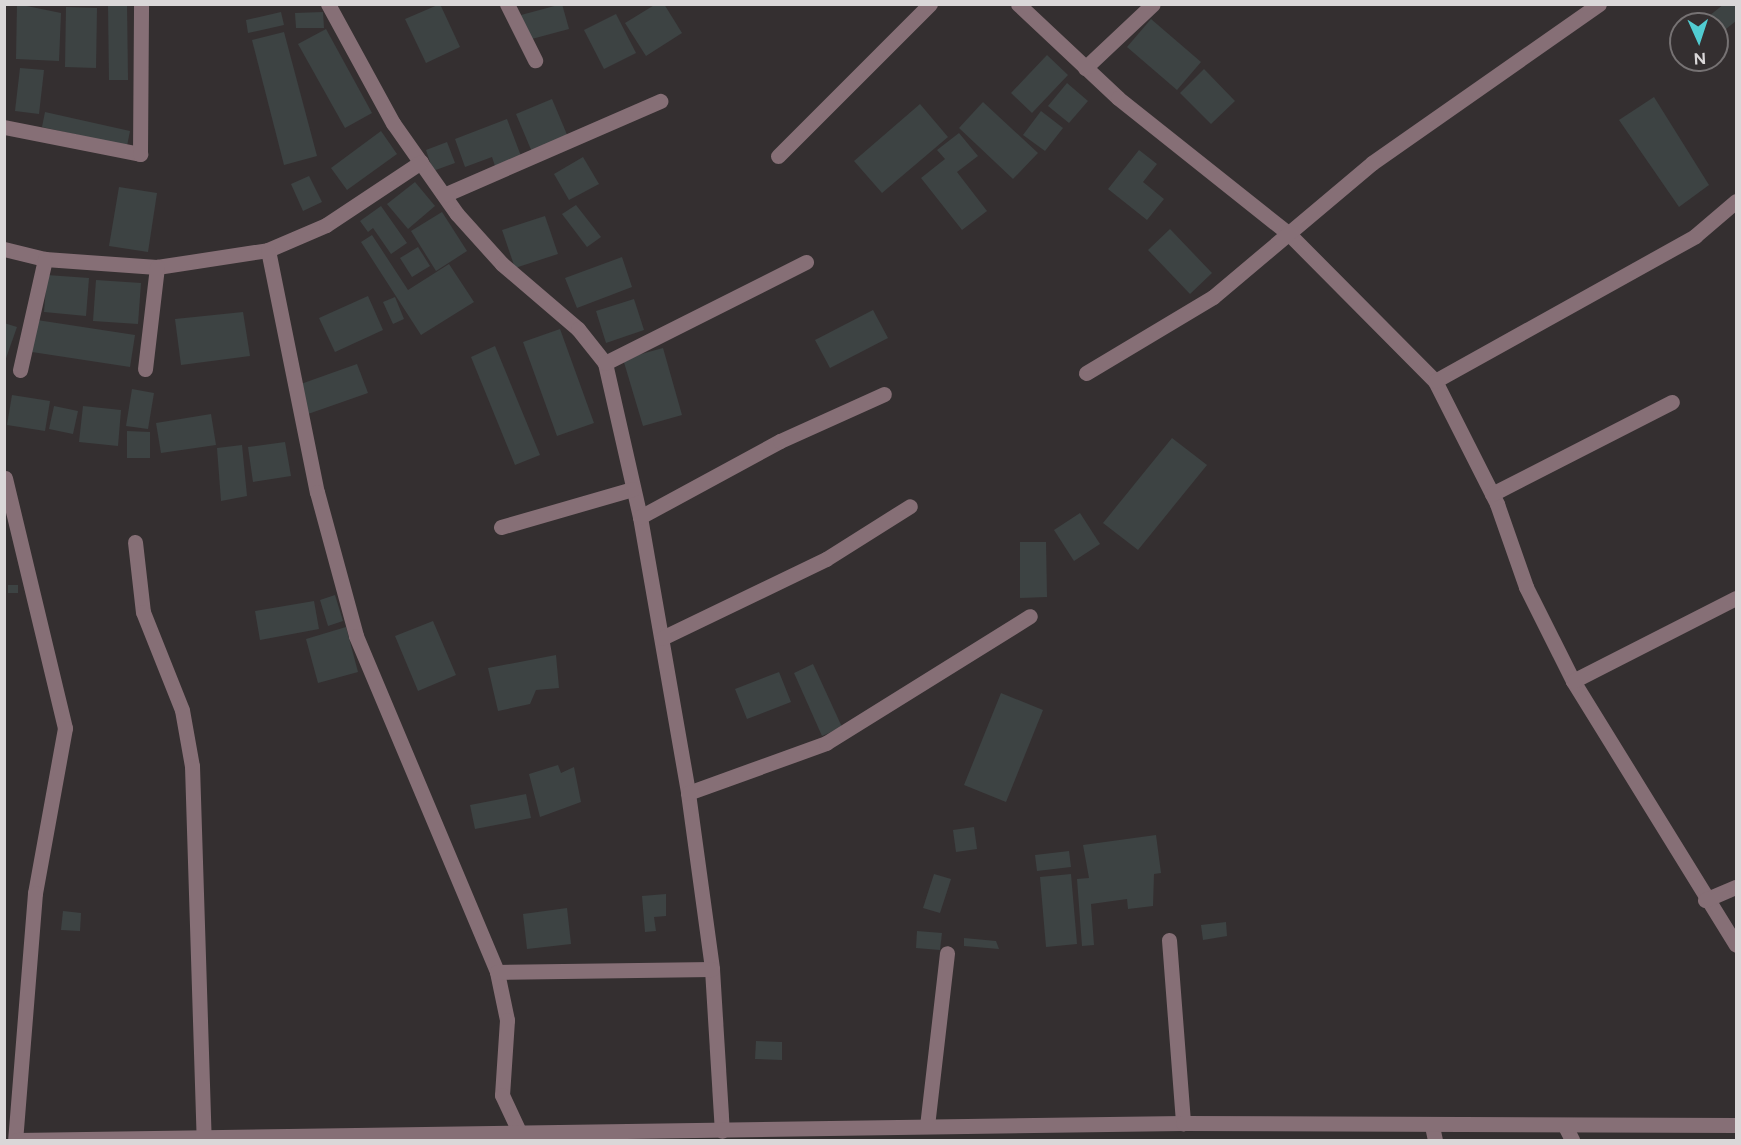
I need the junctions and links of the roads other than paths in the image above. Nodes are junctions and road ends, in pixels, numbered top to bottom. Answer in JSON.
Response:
{"nodes":[{"id":1,"x":141,"y":4,"type":"edge"},
{"id":2,"x":328,"y":4,"type":"edge"},
{"id":3,"x":507,"y":4,"type":"edge"},
{"id":4,"x":930,"y":4,"type":"edge"},
{"id":5,"x":1018,"y":4,"type":"edge"},
{"id":6,"x":1153,"y":4,"type":"edge"},
{"id":7,"x":1599,"y":4,"type":"edge"},
{"id":8,"x":535,"y":60,"type":"dead end"},
{"id":9,"x":1085,"y":68,"type":"junction"},
{"id":10,"x":660,"y":101,"type":"dead end"},
{"id":11,"x":4,"y":127,"type":"edge"},
{"id":12,"x":777,"y":156,"type":"dead end"},
{"id":13,"x":421,"y":162,"type":"junction"},
{"id":14,"x":444,"y":195,"type":"junction"},
{"id":15,"x":1737,"y":201,"type":"edge"},
{"id":16,"x":1289,"y":234,"type":"junction"},
{"id":17,"x":4,"y":249,"type":"edge"},
{"id":18,"x":268,"y":250,"type":"junction"},
{"id":19,"x":45,"y":259,"type":"junction"},
{"id":20,"x":806,"y":262,"type":"dead end"},
{"id":21,"x":157,"y":267,"type":"junction"},
{"id":22,"x":605,"y":363,"type":"junction"},
{"id":23,"x":145,"y":369,"type":"dead end"},
{"id":24,"x":20,"y":370,"type":"dead end"},
{"id":25,"x":1086,"y":373,"type":"dead end"},
{"id":26,"x":1435,"y":381,"type":"junction"},
{"id":27,"x":884,"y":394,"type":"dead end"},
{"id":28,"x":1672,"y":402,"type":"dead end"},
{"id":29,"x":5,"y":478,"type":"edge"},
{"id":30,"x":633,"y":489,"type":"junction"},
{"id":31,"x":1492,"y":494,"type":"junction"},
{"id":32,"x":910,"y":506,"type":"dead end"},
{"id":33,"x":640,"y":517,"type":"junction"},
{"id":34,"x":501,"y":527,"type":"dead end"},
{"id":35,"x":135,"y":542,"type":"dead end"},
{"id":36,"x":1737,"y":598,"type":"edge"},
{"id":37,"x":1030,"y":616,"type":"dead end"},
{"id":38,"x":662,"y":638,"type":"junction"},
{"id":39,"x":1573,"y":681,"type":"junction"},
{"id":40,"x":688,"y":793,"type":"junction"},
{"id":41,"x":1737,"y":887,"type":"edge"},
{"id":42,"x":1705,"y":900,"type":"junction"},
{"id":43,"x":1169,"y":940,"type":"dead end"},
{"id":44,"x":1737,"y":945,"type":"edge"},
{"id":45,"x":947,"y":953,"type":"dead end"},
{"id":46,"x":712,"y":969,"type":"junction"},
{"id":47,"x":497,"y":972,"type":"junction"},
{"id":48,"x":1183,"y":1124,"type":"junction"},
{"id":49,"x":1737,"y":1125,"type":"edge"},
{"id":50,"x":927,"y":1126,"type":"junction"},
{"id":51,"x":1566,"y":1126,"type":"junction"},
{"id":52,"x":518,"y":1130,"type":"junction"},
{"id":53,"x":722,"y":1131,"type":"junction"},
{"id":54,"x":1043,"y":1133,"type":"edge"},
{"id":55,"x":1433,"y":1133,"type":"edge"},
{"id":56,"x":771,"y":1135,"type":"edge"},
{"id":57,"x":664,"y":1136,"type":"edge"},
{"id":58,"x":204,"y":1138,"type":"junction"},
{"id":59,"x":248,"y":1139,"type":"edge"},
{"id":60,"x":16,"y":1140,"type":"edge"},
{"id":61,"x":1572,"y":1140,"type":"edge"}],
"edges":[{"from":1,"to":11,"type":"street"},
{"from":2,"to":13,"type":"street"},
{"from":3,"to":8,"type":"street"},
{"from":4,"to":12,"type":"street"},
{"from":5,"to":9,"type":"street"},
{"from":6,"to":9,"type":"street"},
{"from":7,"to":16,"type":"street"},
{"from":9,"to":16,"type":"street"},
{"from":10,"to":14,"type":"street"},
{"from":13,"to":14,"type":"street"},
{"from":13,"to":18,"type":"street"},
{"from":14,"to":22,"type":"street"},
{"from":15,"to":26,"type":"street"},
{"from":16,"to":25,"type":"street"},
{"from":16,"to":26,"type":"street"},
{"from":17,"to":19,"type":"street"},
{"from":18,"to":21,"type":"street"},
{"from":18,"to":47,"type":"street"},
{"from":19,"to":21,"type":"street"},
{"from":19,"to":24,"type":"street"},
{"from":20,"to":22,"type":"street"},
{"from":21,"to":23,"type":"street"},
{"from":22,"to":30,"type":"street"},
{"from":26,"to":31,"type":"street"},
{"from":27,"to":33,"type":"street"},
{"from":28,"to":31,"type":"street"},
{"from":29,"to":60,"type":"street"},
{"from":30,"to":33,"type":"street"},
{"from":30,"to":34,"type":"street"},
{"from":31,"to":39,"type":"street"},
{"from":32,"to":38,"type":"street"},
{"from":33,"to":38,"type":"street"},
{"from":35,"to":58,"type":"street"},
{"from":36,"to":39,"type":"street"},
{"from":37,"to":40,"type":"street"},
{"from":38,"to":40,"type":"street"},
{"from":39,"to":42,"type":"street"},
{"from":40,"to":46,"type":"street"},
{"from":41,"to":42,"type":"street"},
{"from":42,"to":44,"type":"street"},
{"from":43,"to":48,"type":"street"},
{"from":45,"to":50,"type":"street"},
{"from":46,"to":47,"type":"street"},
{"from":46,"to":53,"type":"street"},
{"from":47,"to":52,"type":"street"},
{"from":48,"to":54,"type":"street"},
{"from":48,"to":55,"type":"street"},
{"from":49,"to":51,"type":"street"},
{"from":50,"to":54,"type":"street"},
{"from":50,"to":56,"type":"street"},
{"from":51,"to":55,"type":"street"},
{"from":51,"to":61,"type":"street"},
{"from":52,"to":57,"type":"street"},
{"from":52,"to":59,"type":"street"},
{"from":53,"to":56,"type":"street"},
{"from":53,"to":57,"type":"street"},
{"from":58,"to":59,"type":"street"},
{"from":58,"to":60,"type":"street"}]}
